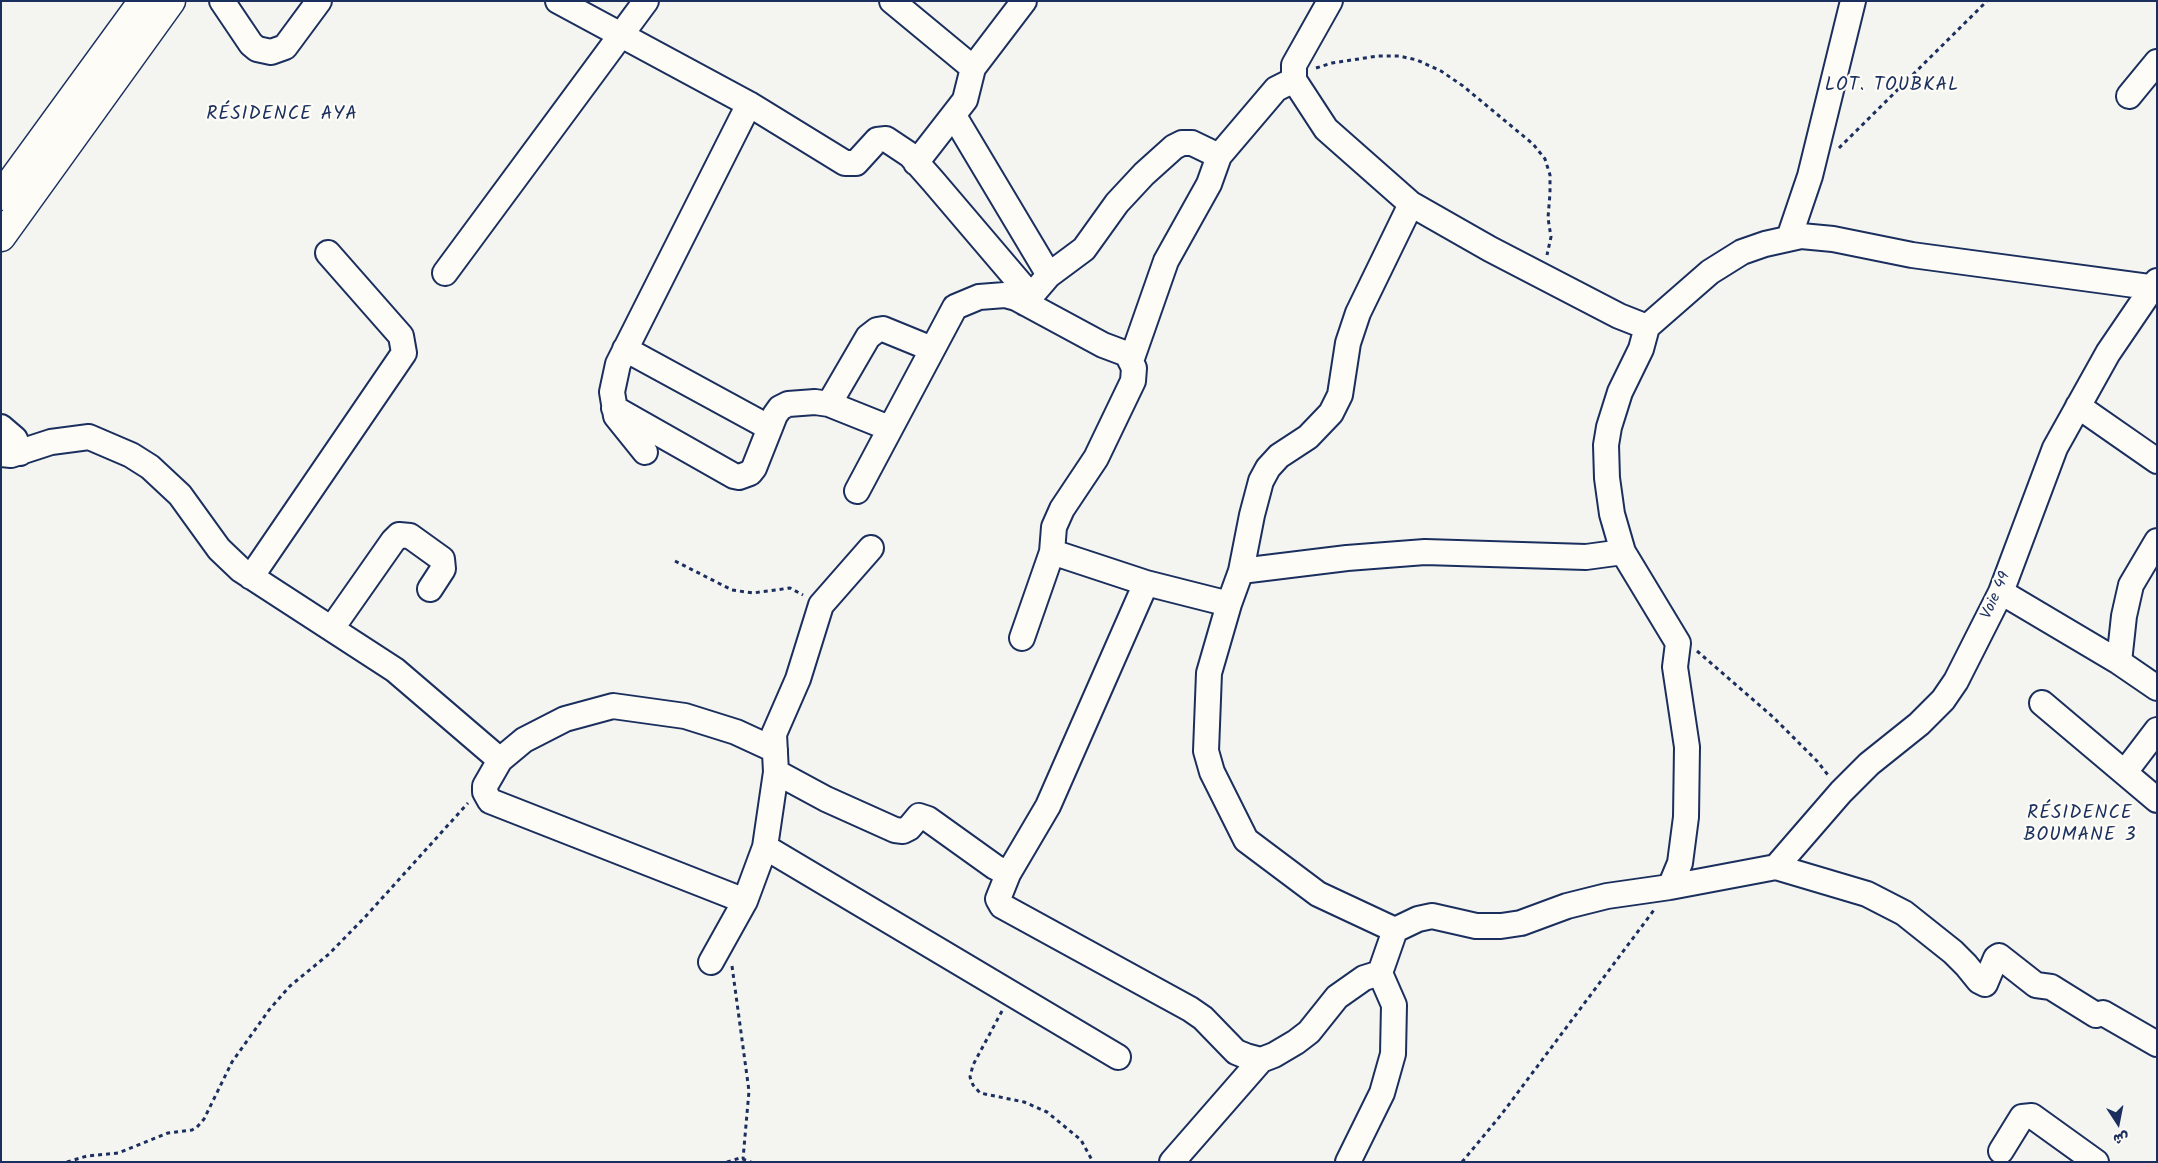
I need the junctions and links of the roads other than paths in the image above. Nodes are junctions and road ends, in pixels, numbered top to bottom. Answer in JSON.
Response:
{"nodes":[{"id":1,"x":143,"y":1,"type":"edge"},
{"id":2,"x":171,"y":1,"type":"edge"},
{"id":3,"x":222,"y":1,"type":"edge"},
{"id":4,"x":320,"y":1,"type":"edge"},
{"id":5,"x":558,"y":1,"type":"edge"},
{"id":6,"x":646,"y":1,"type":"edge"},
{"id":7,"x":892,"y":1,"type":"edge"},
{"id":8,"x":1024,"y":1,"type":"edge"},
{"id":9,"x":1330,"y":1,"type":"edge"},
{"id":10,"x":1852,"y":1,"type":"edge"},
{"id":11,"x":621,"y":36,"type":"junction"},
{"id":12,"x":2157,"y":62,"type":"edge"},
{"id":13,"x":973,"y":68,"type":"junction"},
{"id":14,"x":1293,"y":78,"type":"junction"},
{"id":15,"x":2129,"y":96,"type":"dead end"},
{"id":16,"x":749,"y":104,"type":"junction"},
{"id":17,"x":954,"y":116,"type":"junction"},
{"id":18,"x":1219,"y":156,"type":"junction"},
{"id":19,"x":916,"y":163,"type":"junction"},
{"id":20,"x":1,"y":196,"type":"edge"},
{"id":21,"x":1412,"y":204,"type":"junction"},
{"id":22,"x":1,"y":237,"type":"edge"},
{"id":23,"x":1789,"y":238,"type":"junction"},
{"id":24,"x":328,"y":253,"type":"dead end"},
{"id":25,"x":445,"y":273,"type":"dead end"},
{"id":26,"x":1049,"y":275,"type":"junction"},
{"id":27,"x":2155,"y":286,"type":"edge"},
{"id":28,"x":1028,"y":299,"type":"junction"},
{"id":29,"x":1647,"y":327,"type":"junction"},
{"id":30,"x":625,"y":349,"type":"junction"},
{"id":31,"x":932,"y":349,"type":"junction"},
{"id":32,"x":1131,"y":360,"type":"junction"},
{"id":33,"x":829,"y":404,"type":"junction"},
{"id":34,"x":2078,"y":406,"type":"junction"},
{"id":35,"x":614,"y":408,"type":"junction"},
{"id":36,"x":1,"y":427,"type":"edge"},
{"id":37,"x":770,"y":428,"type":"junction"},
{"id":38,"x":889,"y":428,"type":"junction"},
{"id":39,"x":645,"y":452,"type":"dead end"},
{"id":40,"x":11,"y":454,"type":"edge"},
{"id":41,"x":2157,"y":461,"type":"edge"},
{"id":42,"x":857,"y":491,"type":"dead end"},
{"id":43,"x":2157,"y":541,"type":"edge"},
{"id":44,"x":871,"y":548,"type":"dead end"},
{"id":45,"x":1052,"y":552,"type":"junction"},
{"id":46,"x":1623,"y":552,"type":"junction"},
{"id":47,"x":1241,"y":571,"type":"junction"},
{"id":48,"x":251,"y":577,"type":"junction"},
{"id":49,"x":1146,"y":583,"type":"junction"},
{"id":50,"x":430,"y":588,"type":"dead end"},
{"id":51,"x":2000,"y":592,"type":"junction"},
{"id":52,"x":1229,"y":604,"type":"junction"},
{"id":53,"x":332,"y":628,"type":"junction"},
{"id":54,"x":1022,"y":638,"type":"dead end"},
{"id":55,"x":2119,"y":662,"type":"junction"},
{"id":56,"x":2157,"y":688,"type":"edge"},
{"id":57,"x":2042,"y":702,"type":"dead end"},
{"id":58,"x":2157,"y":730,"type":"edge"},
{"id":59,"x":500,"y":760,"type":"junction"},
{"id":60,"x":776,"y":761,"type":"junction"},
{"id":61,"x":2124,"y":772,"type":"junction"},
{"id":62,"x":2157,"y":800,"type":"edge"},
{"id":63,"x":765,"y":847,"type":"junction"},
{"id":64,"x":1776,"y":867,"type":"junction"},
{"id":65,"x":1008,"y":874,"type":"junction"},
{"id":66,"x":1670,"y":887,"type":"junction"},
{"id":67,"x":745,"y":901,"type":"junction"},
{"id":68,"x":1395,"y":930,"type":"junction"},
{"id":69,"x":711,"y":962,"type":"dead end"},
{"id":70,"x":1380,"y":974,"type":"junction"},
{"id":71,"x":2157,"y":1044,"type":"edge"},
{"id":72,"x":1118,"y":1057,"type":"dead end"},
{"id":73,"x":1261,"y":1060,"type":"junction"},
{"id":74,"x":2002,"y":1151,"type":"dead end"},
{"id":75,"x":1172,"y":1162,"type":"edge"},
{"id":76,"x":1348,"y":1162,"type":"edge"},
{"id":77,"x":2096,"y":1162,"type":"edge"}],
"edges":[{"from":1,"to":20,"type":"main road"},
{"from":2,"to":22,"type":"main road"},
{"from":3,"to":4,"type":"street"},
{"from":5,"to":11,"type":"street"},
{"from":6,"to":11,"type":"street"},
{"from":7,"to":13,"type":"street"},
{"from":8,"to":13,"type":"street"},
{"from":9,"to":14,"type":"street"},
{"from":10,"to":23,"type":"street"},
{"from":11,"to":16,"type":"street"},
{"from":11,"to":25,"type":"street"},
{"from":12,"to":15,"type":"street"},
{"from":13,"to":17,"type":"street"},
{"from":14,"to":18,"type":"street"},
{"from":14,"to":21,"type":"street"},
{"from":16,"to":19,"type":"street"},
{"from":16,"to":30,"type":"street"},
{"from":17,"to":19,"type":"street"},
{"from":17,"to":26,"type":"street"},
{"from":18,"to":26,"type":"street"},
{"from":18,"to":32,"type":"street"},
{"from":19,"to":28,"type":"street"},
{"from":21,"to":29,"type":"street"},
{"from":21,"to":47,"type":"street"},
{"from":23,"to":27,"type":"street"},
{"from":23,"to":29,"type":"street"},
{"from":24,"to":48,"type":"street"},
{"from":26,"to":28,"type":"street"},
{"from":27,"to":34,"type":"street","name":"Voie 49"},
{"from":28,"to":31,"type":"street"},
{"from":28,"to":32,"type":"street"},
{"from":29,"to":46,"type":"street"},
{"from":30,"to":35,"type":"street"},
{"from":30,"to":37,"type":"street"},
{"from":31,"to":33,"type":"street"},
{"from":31,"to":38,"type":"street"},
{"from":32,"to":45,"type":"street"},
{"from":33,"to":37,"type":"street"},
{"from":33,"to":38,"type":"street"},
{"from":34,"to":41,"type":"street"},
{"from":34,"to":51,"type":"street","name":"Voie 49"},
{"from":35,"to":37,"type":"street"},
{"from":35,"to":39,"type":"street"},
{"from":36,"to":40,"type":"street"},
{"from":38,"to":42,"type":"street"},
{"from":40,"to":48,"type":"street"},
{"from":43,"to":55,"type":"street"},
{"from":44,"to":60,"type":"street"},
{"from":45,"to":49,"type":"street"},
{"from":45,"to":54,"type":"street"},
{"from":46,"to":47,"type":"street"},
{"from":46,"to":66,"type":"street"},
{"from":47,"to":52,"type":"street"},
{"from":48,"to":53,"type":"street"},
{"from":49,"to":52,"type":"street"},
{"from":49,"to":65,"type":"street"},
{"from":50,"to":53,"type":"street"},
{"from":51,"to":55,"type":"street"},
{"from":51,"to":64,"type":"street","name":"Voie 49"},
{"from":52,"to":68,"type":"street"},
{"from":53,"to":59,"type":"street"},
{"from":55,"to":56,"type":"street"},
{"from":57,"to":61,"type":"street"},
{"from":58,"to":61,"type":"street"},
{"from":59,"to":60,"type":"street"},
{"from":59,"to":67,"type":"street"},
{"from":60,"to":63,"type":"street"},
{"from":60,"to":65,"type":"street"},
{"from":61,"to":62,"type":"street"},
{"from":63,"to":67,"type":"street"},
{"from":63,"to":72,"type":"street"},
{"from":64,"to":66,"type":"street"},
{"from":64,"to":71,"type":"street"},
{"from":65,"to":73,"type":"street"},
{"from":66,"to":68,"type":"street"},
{"from":67,"to":69,"type":"street"},
{"from":68,"to":70,"type":"street"},
{"from":70,"to":73,"type":"street"},
{"from":70,"to":76,"type":"street"},
{"from":73,"to":75,"type":"street"},
{"from":74,"to":77,"type":"street"}]}
